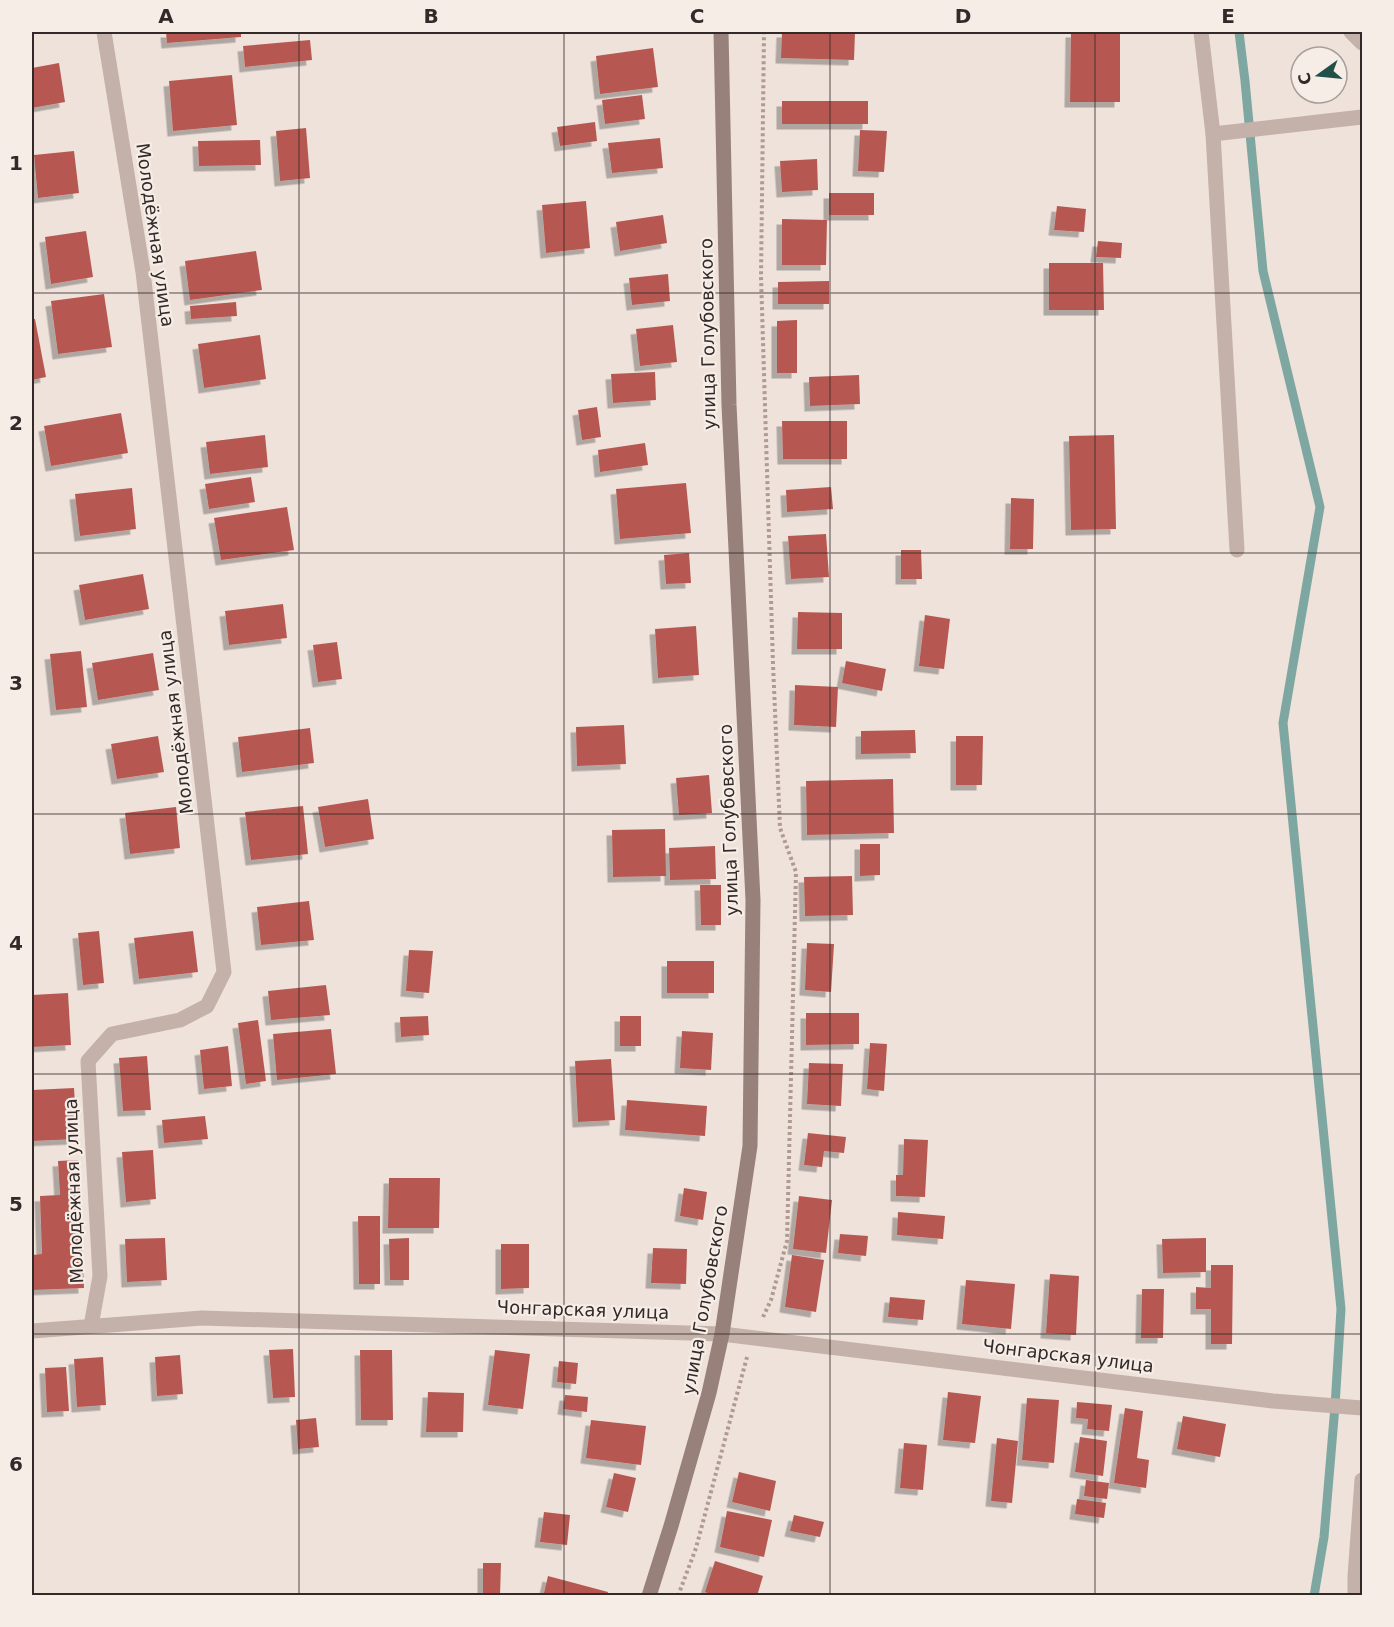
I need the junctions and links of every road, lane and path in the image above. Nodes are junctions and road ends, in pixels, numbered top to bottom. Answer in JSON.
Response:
{"nodes":[{"id":1,"x":104,"y":32,"type":"edge"},
{"id":2,"x":721,"y":32,"type":"edge"},
{"id":3,"x":1201,"y":32,"type":"edge"},
{"id":4,"x":1351,"y":32,"type":"edge"},
{"id":5,"x":1362,"y":43,"type":"edge"},
{"id":6,"x":1362,"y":117,"type":"edge"},
{"id":7,"x":1213,"y":134,"type":"junction"},
{"id":8,"x":1237,"y":550,"type":"dead end"},
{"id":9,"x":91,"y":1326,"type":"junction"},
{"id":10,"x":32,"y":1331,"type":"edge"},
{"id":11,"x":722,"y":1334,"type":"junction"},
{"id":12,"x":1362,"y":1408,"type":"edge"},
{"id":13,"x":1362,"y":1480,"type":"edge"},
{"id":14,"x":649,"y":1596,"type":"edge"},
{"id":15,"x":1355,"y":1596,"type":"edge"}],
"edges":[{"from":1,"to":9,"type":"street","name":"Молодёжная улица"},
{"from":2,"to":11,"type":"street","name":"улица Голубовского"},
{"from":3,"to":7,"type":"street"},
{"from":4,"to":5,"type":"street"},
{"from":6,"to":7,"type":"street"},
{"from":7,"to":8,"type":"street"},
{"from":9,"to":10,"type":"street","name":"Чонгарская улица"},
{"from":9,"to":11,"type":"street","name":"Чонгарская улица"},
{"from":11,"to":12,"type":"street","name":"Чонгарская улица"},
{"from":11,"to":14,"type":"street","name":"улица Голубовского"},
{"from":13,"to":15,"type":"street"}]}
